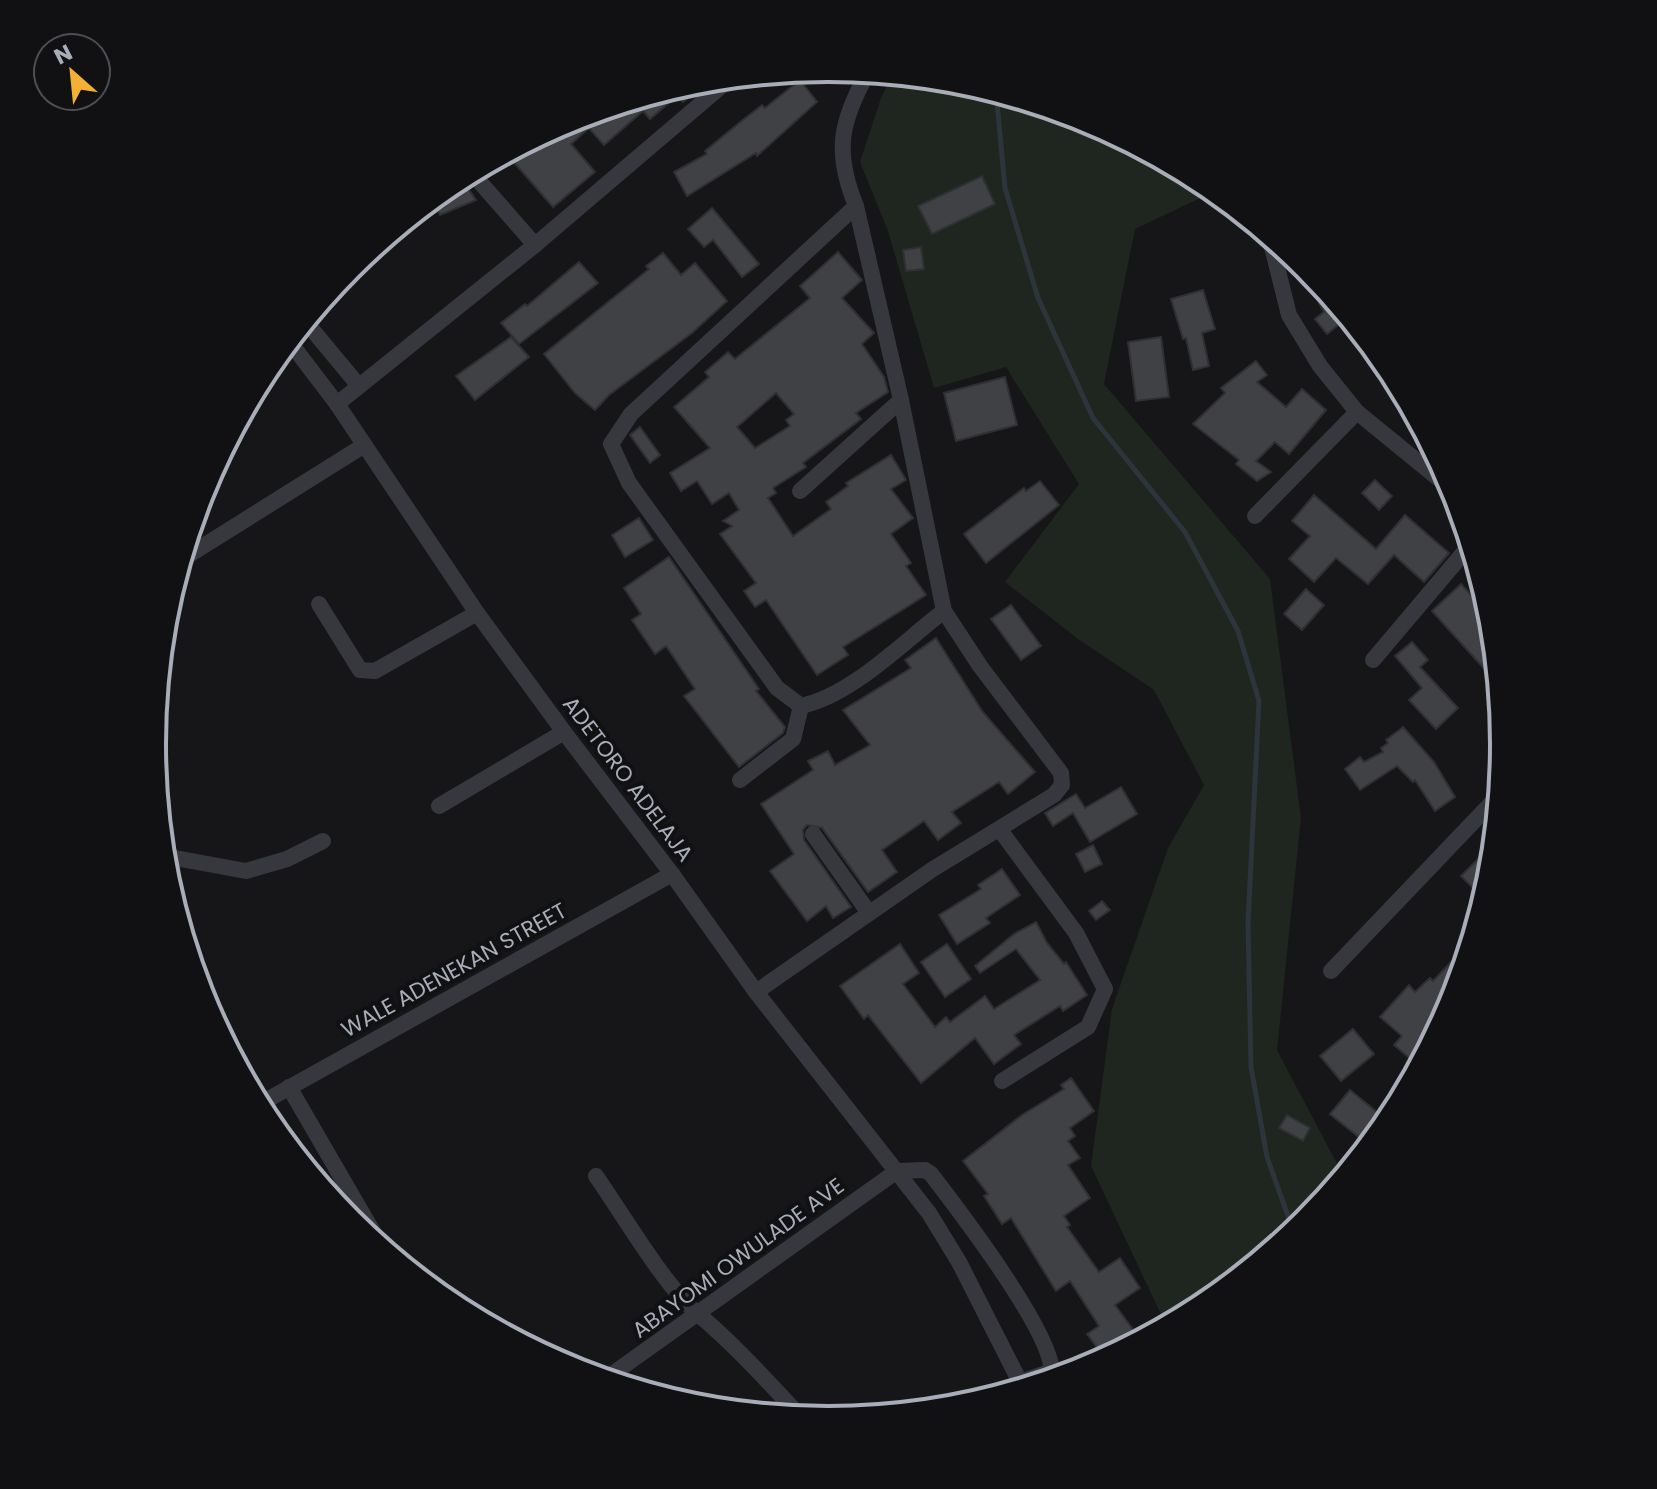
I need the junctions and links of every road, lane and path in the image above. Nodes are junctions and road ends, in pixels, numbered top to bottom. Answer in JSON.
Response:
{"nodes":[{"id":1,"x":863,"y":83,"type":"edge"},
{"id":2,"x":714,"y":93,"type":"edge"},
{"id":3,"x":480,"y":182,"type":"edge"},
{"id":4,"x":856,"y":206,"type":"junction"},
{"id":5,"x":535,"y":245,"type":"junction"},
{"id":6,"x":1274,"y":254,"type":"edge"},
{"id":7,"x":312,"y":330,"type":"edge"},
{"id":8,"x":296,"y":350,"type":"edge"},
{"id":9,"x":359,"y":386,"type":"junction"},
{"id":10,"x":901,"y":400,"type":"junction"},
{"id":11,"x":337,"y":404,"type":"junction"},
{"id":12,"x":1357,"y":412,"type":"junction"},
{"id":13,"x":363,"y":446,"type":"junction"},
{"id":14,"x":1434,"y":475,"type":"edge"},
{"id":15,"x":800,"y":491,"type":"dead end"},
{"id":16,"x":1255,"y":516,"type":"dead end"},
{"id":17,"x":195,"y":551,"type":"edge"},
{"id":18,"x":1462,"y":554,"type":"edge"},
{"id":19,"x":319,"y":604,"type":"dead end"},
{"id":20,"x":944,"y":611,"type":"junction"},
{"id":21,"x":477,"y":613,"type":"junction"},
{"id":22,"x":1373,"y":660,"type":"dead end"},
{"id":23,"x":801,"y":706,"type":"junction"},
{"id":24,"x":564,"y":732,"type":"junction"},
{"id":25,"x":740,"y":780,"type":"dead end"},
{"id":26,"x":439,"y":806,"type":"dead end"},
{"id":27,"x":1488,"y":807,"type":"edge"},
{"id":28,"x":1000,"y":830,"type":"junction"},
{"id":29,"x":813,"y":834,"type":"dead end"},
{"id":30,"x":323,"y":841,"type":"dead end"},
{"id":31,"x":176,"y":858,"type":"edge"},
{"id":32,"x":672,"y":874,"type":"junction"},
{"id":33,"x":869,"y":913,"type":"junction"},
{"id":34,"x":1331,"y":971,"type":"dead end"},
{"id":35,"x":756,"y":992,"type":"junction"},
{"id":36,"x":1002,"y":1081,"type":"dead end"},
{"id":37,"x":289,"y":1087,"type":"junction"},
{"id":38,"x":269,"y":1099,"type":"edge"},
{"id":39,"x":897,"y":1171,"type":"junction"},
{"id":40,"x":596,"y":1176,"type":"dead end"},
{"id":41,"x":365,"y":1217,"type":"edge"},
{"id":42,"x":698,"y":1314,"type":"junction"},
{"id":43,"x":1051,"y":1368,"type":"edge"},
{"id":44,"x":616,"y":1372,"type":"edge"},
{"id":45,"x":1017,"y":1379,"type":"edge"},
{"id":46,"x":791,"y":1406,"type":"edge"}],
"edges":[{"from":1,"to":4,"type":"street"},
{"from":2,"to":5,"type":"street"},
{"from":3,"to":5,"type":"street"},
{"from":4,"to":10,"type":"street"},
{"from":4,"to":23,"type":"street"},
{"from":5,"to":9,"type":"street"},
{"from":6,"to":12,"type":"street"},
{"from":7,"to":9,"type":"street"},
{"from":8,"to":11,"type":"street","name":"ADETORO ADELAJA"},
{"from":9,"to":11,"type":"street"},
{"from":10,"to":15,"type":"street"},
{"from":10,"to":20,"type":"street"},
{"from":11,"to":13,"type":"street","name":"ADETORO ADELAJA"},
{"from":12,"to":14,"type":"street"},
{"from":12,"to":16,"type":"street"},
{"from":13,"to":17,"type":"street"},
{"from":13,"to":21,"type":"street","name":"ADETORO ADELAJA"},
{"from":18,"to":22,"type":"street"},
{"from":19,"to":21,"type":"street"},
{"from":20,"to":23,"type":"street"},
{"from":20,"to":28,"type":"street"},
{"from":21,"to":24,"type":"street","name":"ADETORO ADELAJA"},
{"from":23,"to":25,"type":"street"},
{"from":24,"to":26,"type":"street"},
{"from":24,"to":32,"type":"street","name":"ADETORO ADELAJA"},
{"from":27,"to":34,"type":"street"},
{"from":28,"to":33,"type":"street"},
{"from":28,"to":36,"type":"street"},
{"from":29,"to":33,"type":"street"},
{"from":30,"to":31,"type":"street"},
{"from":32,"to":35,"type":"street","name":"ADETORO ADELAJA"},
{"from":32,"to":37,"type":"street","name":"WALE ADENEKAN STREET"},
{"from":33,"to":35,"type":"street"},
{"from":35,"to":39,"type":"street","name":"ADETORO ADELAJA"},
{"from":37,"to":38,"type":"street","name":"WALE ADENEKAN STREET"},
{"from":37,"to":41,"type":"street"},
{"from":39,"to":42,"type":"street","name":"ABAYOMI OWULADE AVE"},
{"from":39,"to":43,"type":"street"},
{"from":39,"to":45,"type":"street","name":"ADETORO ADELAJA"},
{"from":40,"to":42,"type":"street"},
{"from":42,"to":44,"type":"street","name":"ABAYOMI OWULADE AVE"},
{"from":42,"to":46,"type":"street"}]}
